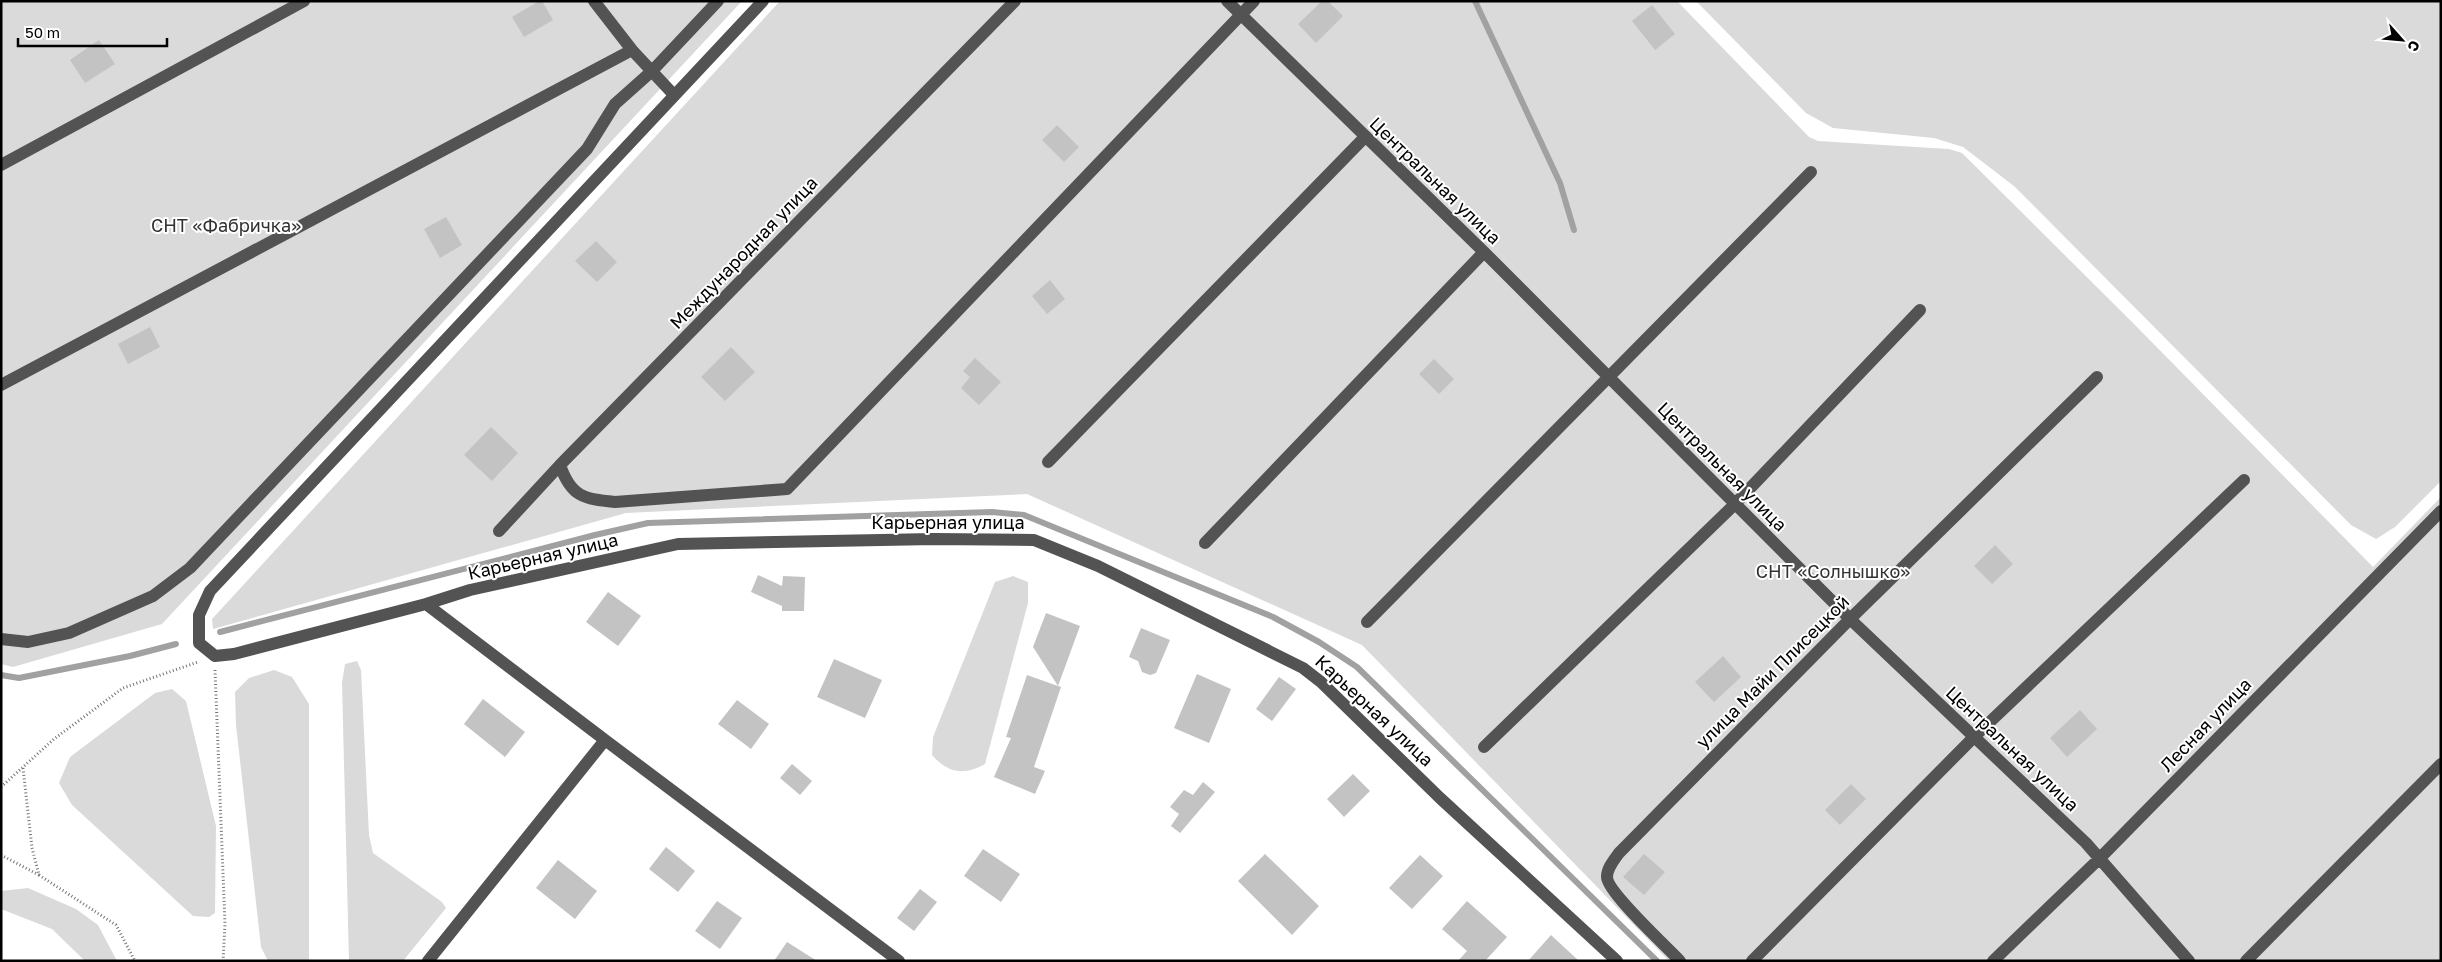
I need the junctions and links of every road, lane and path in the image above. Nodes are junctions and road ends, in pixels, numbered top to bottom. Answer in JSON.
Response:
{"nodes":[{"id":1,"x":304,"y":1,"type":"edge"},
{"id":2,"x":594,"y":1,"type":"edge"},
{"id":3,"x":718,"y":1,"type":"edge"},
{"id":4,"x":763,"y":1,"type":"edge"},
{"id":5,"x":1015,"y":1,"type":"edge"},
{"id":6,"x":1227,"y":1,"type":"edge"},
{"id":7,"x":1254,"y":1,"type":"edge"},
{"id":8,"x":1240,"y":15,"type":"junction"},
{"id":9,"x":632,"y":50,"type":"junction"},
{"id":10,"x":652,"y":71,"type":"junction"},
{"id":11,"x":674,"y":95,"type":"junction"},
{"id":12,"x":1365,"y":137,"type":"junction"},
{"id":13,"x":1,"y":165,"type":"edge"},
{"id":14,"x":1810,"y":172,"type":"dead end"},
{"id":15,"x":1484,"y":252,"type":"junction"},
{"id":16,"x":1920,"y":310,"type":"dead end"},
{"id":17,"x":1607,"y":377,"type":"junction"},
{"id":18,"x":2097,"y":377,"type":"dead end"},
{"id":19,"x":1,"y":385,"type":"edge"},
{"id":20,"x":1048,"y":462,"type":"dead end"},
{"id":21,"x":560,"y":465,"type":"junction"},
{"id":22,"x":2244,"y":480,"type":"dead end"},
{"id":23,"x":1734,"y":505,"type":"junction"},
{"id":24,"x":2441,"y":511,"type":"edge"},
{"id":25,"x":499,"y":530,"type":"dead end"},
{"id":26,"x":1206,"y":543,"type":"dead end"},
{"id":27,"x":426,"y":604,"type":"junction"},
{"id":28,"x":1850,"y":619,"type":"junction"},
{"id":29,"x":1366,"y":622,"type":"dead end"},
{"id":30,"x":1,"y":639,"type":"edge"},
{"id":31,"x":215,"y":656,"type":"junction"},
{"id":32,"x":1974,"y":737,"type":"junction"},
{"id":33,"x":605,"y":740,"type":"junction"},
{"id":34,"x":1484,"y":747,"type":"dead end"},
{"id":35,"x":2441,"y":764,"type":"edge"},
{"id":36,"x":23,"y":768,"type":"junction"},
{"id":37,"x":1,"y":787,"type":"edge"},
{"id":38,"x":1,"y":855,"type":"edge"},
{"id":39,"x":2099,"y":859,"type":"junction"},
{"id":40,"x":39,"y":875,"type":"junction"},
{"id":41,"x":135,"y":961,"type":"edge"},
{"id":42,"x":223,"y":961,"type":"edge"},
{"id":43,"x":428,"y":961,"type":"edge"},
{"id":44,"x":899,"y":961,"type":"edge"},
{"id":45,"x":1617,"y":961,"type":"edge"},
{"id":46,"x":1680,"y":961,"type":"edge"},
{"id":47,"x":1752,"y":961,"type":"edge"},
{"id":48,"x":1993,"y":961,"type":"edge"},
{"id":49,"x":2189,"y":961,"type":"edge"},
{"id":50,"x":2246,"y":961,"type":"edge"}],
"edges":[{"from":1,"to":13,"type":"street"},
{"from":2,"to":9,"type":"street"},
{"from":3,"to":10,"type":"street"},
{"from":4,"to":11,"type":"street"},
{"from":5,"to":21,"type":"street","name":"Международная улица"},
{"from":6,"to":8,"type":"street","name":"Центральная улица"},
{"from":7,"to":8,"type":"street"},
{"from":8,"to":12,"type":"street","name":"Центральная улица"},
{"from":8,"to":21,"type":"street"},
{"from":9,"to":10,"type":"street"},
{"from":9,"to":19,"type":"street"},
{"from":10,"to":11,"type":"street"},
{"from":10,"to":30,"type":"street"},
{"from":11,"to":31,"type":"street"},
{"from":12,"to":15,"type":"street","name":"Центральная улица"},
{"from":12,"to":20,"type":"street"},
{"from":14,"to":17,"type":"street"},
{"from":15,"to":17,"type":"street","name":"Центральная улица"},
{"from":15,"to":26,"type":"street"},
{"from":16,"to":23,"type":"street"},
{"from":17,"to":23,"type":"street","name":"Центральная улица"},
{"from":17,"to":29,"type":"street"},
{"from":18,"to":28,"type":"street","name":"улица Майи Плисецкой"},
{"from":21,"to":25,"type":"street","name":"Международная улица"},
{"from":22,"to":32,"type":"street"},
{"from":23,"to":28,"type":"street","name":"Центральная улица"},
{"from":23,"to":34,"type":"street"},
{"from":24,"to":39,"type":"street","name":"Лесная улица"},
{"from":27,"to":31,"type":"street","name":"Карьерная улица"},
{"from":27,"to":33,"type":"street"},
{"from":27,"to":45,"type":"street","name":"Карьерная улица"},
{"from":28,"to":32,"type":"street","name":"Центральная улица"},
{"from":28,"to":46,"type":"street","name":"улица Майи Плисецкой"},
{"from":31,"to":36,"type":"path"},
{"from":31,"to":42,"type":"path"},
{"from":32,"to":39,"type":"street","name":"Центральная улица"},
{"from":32,"to":47,"type":"street"},
{"from":33,"to":43,"type":"street"},
{"from":33,"to":44,"type":"street"},
{"from":35,"to":50,"type":"street"},
{"from":36,"to":37,"type":"path"},
{"from":36,"to":40,"type":"path"},
{"from":38,"to":40,"type":"path"},
{"from":39,"to":48,"type":"street","name":"Лесная улица"},
{"from":39,"to":49,"type":"street","name":"Центральная улица"},
{"from":40,"to":41,"type":"path"}]}
